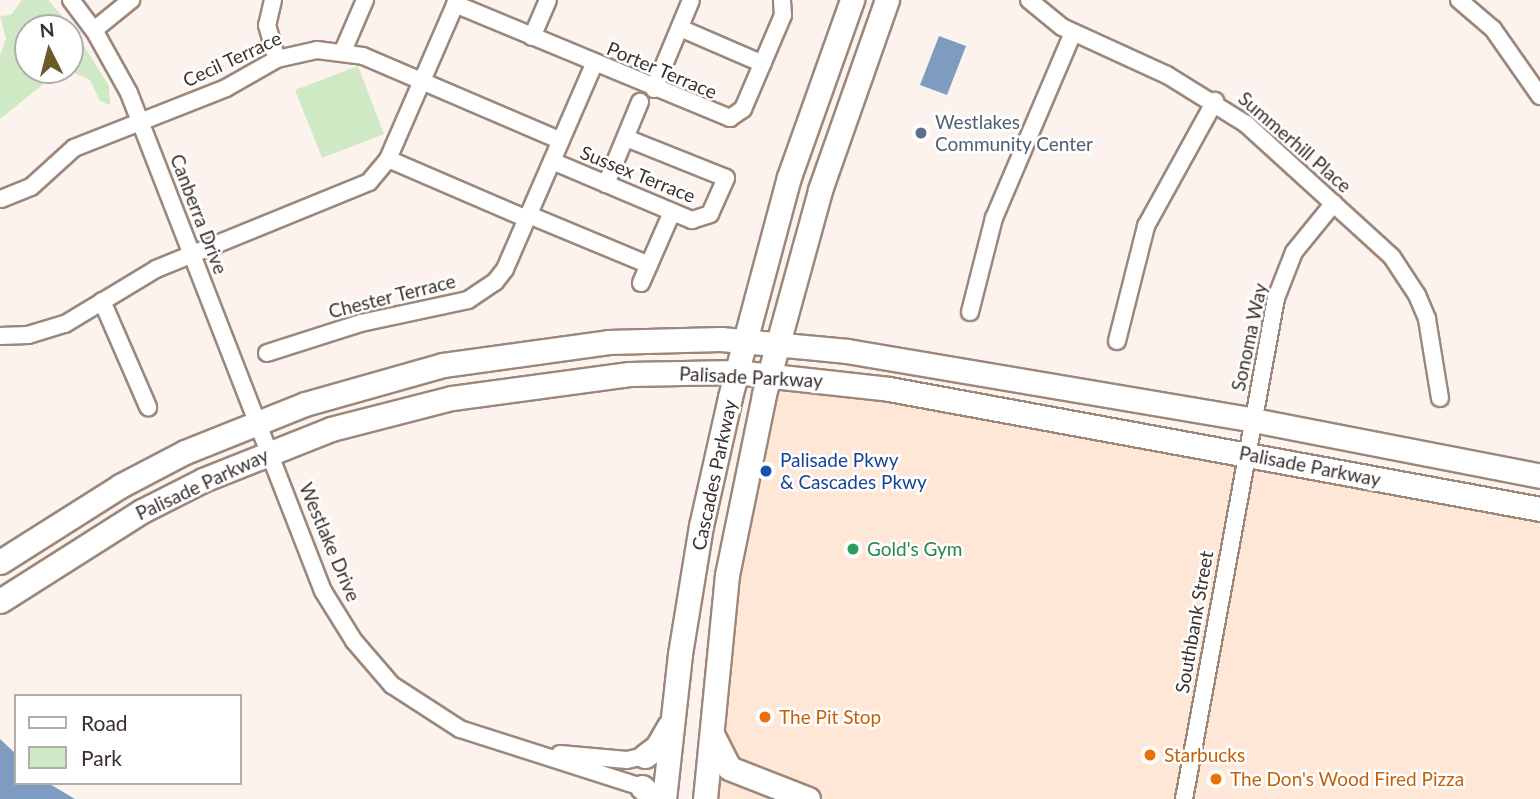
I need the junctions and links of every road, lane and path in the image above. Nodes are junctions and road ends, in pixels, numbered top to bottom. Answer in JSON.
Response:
{"nodes":[{"id":1,"x":71,"y":0,"type":"edge"},
{"id":2,"x":131,"y":0,"type":"edge"},
{"id":3,"x":273,"y":0,"type":"edge"},
{"id":4,"x":365,"y":0,"type":"edge"},
{"id":5,"x":548,"y":0,"type":"edge"},
{"id":6,"x":691,"y":0,"type":"edge"},
{"id":7,"x":782,"y":0,"type":"edge"},
{"id":8,"x":852,"y":0,"type":"edge"},
{"id":9,"x":887,"y":0,"type":"edge"},
{"id":10,"x":1029,"y":0,"type":"edge"},
{"id":11,"x":1459,"y":0,"type":"edge"},
{"id":12,"x":456,"y":2,"type":"edge"},
{"id":13,"x":680,"y":28,"type":"junction"},
{"id":14,"x":94,"y":30,"type":"junction"},
{"id":15,"x":1073,"y":33,"type":"junction"},
{"id":16,"x":532,"y":37,"type":"junction"},
{"id":17,"x":343,"y":51,"type":"junction"},
{"id":18,"x":277,"y":58,"type":"junction"},
{"id":19,"x":594,"y":64,"type":"junction"},
{"id":20,"x":763,"y":64,"type":"junction"},
{"id":21,"x":421,"y":83,"type":"junction"},
{"id":22,"x":654,"y":89,"type":"junction"},
{"id":23,"x":1540,"y":96,"type":"edge"},
{"id":24,"x":1215,"y":101,"type":"junction"},
{"id":25,"x":640,"y":102,"type":"dead end"},
{"id":26,"x":141,"y":122,"type":"junction"},
{"id":27,"x":626,"y":138,"type":"junction"},
{"id":28,"x":561,"y":141,"type":"junction"},
{"id":29,"x":388,"y":159,"type":"junction"},
{"id":30,"x":552,"y":161,"type":"junction"},
{"id":31,"x":606,"y":184,"type":"junction"},
{"id":32,"x":1,"y":199,"type":"edge"},
{"id":33,"x":1334,"y":203,"type":"junction"},
{"id":34,"x":672,"y":212,"type":"junction"},
{"id":35,"x":528,"y":217,"type":"junction"},
{"id":36,"x":192,"y":254,"type":"junction"},
{"id":37,"x":649,"y":265,"type":"junction"},
{"id":38,"x":641,"y":283,"type":"dead end"},
{"id":39,"x":102,"y":301,"type":"junction"},
{"id":40,"x":970,"y":312,"type":"dead end"},
{"id":41,"x":0,"y":336,"type":"edge"},
{"id":42,"x":743,"y":340,"type":"junction"},
{"id":43,"x":1117,"y":341,"type":"dead end"},
{"id":44,"x":777,"y":344,"type":"junction"},
{"id":45,"x":267,"y":353,"type":"dead end"},
{"id":46,"x":736,"y":372,"type":"junction"},
{"id":47,"x":769,"y":375,"type":"junction"},
{"id":48,"x":1440,"y":398,"type":"dead end"},
{"id":49,"x":148,"y":407,"type":"dead end"},
{"id":50,"x":1253,"y":420,"type":"junction"},
{"id":51,"x":258,"y":421,"type":"junction"},
{"id":52,"x":269,"y":452,"type":"junction"},
{"id":53,"x":1247,"y":453,"type":"junction"},
{"id":54,"x":1540,"y":476,"type":"edge"},
{"id":55,"x":1540,"y":509,"type":"edge"},
{"id":56,"x":0,"y":562,"type":"edge"},
{"id":57,"x":0,"y":601,"type":"edge"},
{"id":58,"x":673,"y":717,"type":"junction"},
{"id":59,"x":711,"y":732,"type":"junction"},
{"id":60,"x":533,"y":753,"type":"junction"},
{"id":61,"x":645,"y":756,"type":"joint"},
{"id":62,"x":648,"y":793,"type":"edge"},
{"id":63,"x":664,"y":799,"type":"edge"},
{"id":64,"x":705,"y":799,"type":"edge"},
{"id":65,"x":808,"y":799,"type":"edge"},
{"id":66,"x":1184,"y":799,"type":"edge"}],
"edges":[{"from":1,"to":14,"type":"street","name":"Canberra Drive"},
{"from":2,"to":14,"type":"street"},
{"from":3,"to":18,"type":"street"},
{"from":4,"to":17,"type":"street"},
{"from":5,"to":16,"type":"street"},
{"from":6,"to":13,"type":"street"},
{"from":7,"to":20,"type":"street","name":"Porter Terrace"},
{"from":8,"to":42,"type":"main road","name":"Cascades Parkway"},
{"from":9,"to":44,"type":"main road","name":"Cascades Parkway"},
{"from":10,"to":15,"type":"street","name":"Summerhill Place"},
{"from":11,"to":23,"type":"street"},
{"from":12,"to":16,"type":"street","name":"Porter Terrace"},
{"from":12,"to":21,"type":"street"},
{"from":13,"to":20,"type":"street"},
{"from":13,"to":22,"type":"street"},
{"from":14,"to":26,"type":"street","name":"Canberra Drive"},
{"from":15,"to":24,"type":"street","name":"Summerhill Place"},
{"from":15,"to":40,"type":"street"},
{"from":16,"to":19,"type":"street","name":"Porter Terrace"},
{"from":17,"to":18,"type":"street","name":"Cecil Terrace"},
{"from":17,"to":21,"type":"street","name":"Cecil Terrace"},
{"from":18,"to":26,"type":"street","name":"Cecil Terrace"},
{"from":19,"to":22,"type":"street","name":"Porter Terrace"},
{"from":19,"to":28,"type":"street","name":"Chester Terrace"},
{"from":20,"to":22,"type":"street","name":"Porter Terrace"},
{"from":21,"to":28,"type":"street"},
{"from":21,"to":29,"type":"street"},
{"from":24,"to":33,"type":"street","name":"Summerhill Place"},
{"from":24,"to":43,"type":"street"},
{"from":25,"to":27,"type":"street"},
{"from":26,"to":32,"type":"street","name":"Cecil Terrace"},
{"from":26,"to":36,"type":"street","name":"Canberra Drive"},
{"from":27,"to":31,"type":"street"},
{"from":27,"to":34,"type":"street","name":"Sussex Terrace"},
{"from":28,"to":30,"type":"street","name":"Chester Terrace"},
{"from":29,"to":35,"type":"street"},
{"from":29,"to":36,"type":"street"},
{"from":30,"to":31,"type":"street","name":"Sussex Terrace"},
{"from":30,"to":35,"type":"street","name":"Chester Terrace"},
{"from":31,"to":34,"type":"street","name":"Sussex Terrace"},
{"from":33,"to":48,"type":"street","name":"Summerhill Place"},
{"from":33,"to":50,"type":"street","name":"Sonoma Way"},
{"from":34,"to":37,"type":"street"},
{"from":35,"to":37,"type":"street"},
{"from":35,"to":45,"type":"street","name":"Chester Terrace"},
{"from":36,"to":39,"type":"street"},
{"from":36,"to":51,"type":"street","name":"Canberra Drive"},
{"from":37,"to":38,"type":"street"},
{"from":39,"to":41,"type":"street"},
{"from":39,"to":49,"type":"street"},
{"from":42,"to":44,"type":"main road","name":"Palisade Parkway"},
{"from":42,"to":46,"type":"main road","name":"Cascades Parkway"},
{"from":42,"to":51,"type":"main road","name":"Palisade Parkway"},
{"from":44,"to":47,"type":"main road","name":"Cascades Parkway"},
{"from":44,"to":50,"type":"main road","name":"Palisade Parkway"},
{"from":46,"to":47,"type":"main road","name":"Palisade Parkway"},
{"from":46,"to":52,"type":"main road","name":"Palisade Parkway"},
{"from":46,"to":58,"type":"main road","name":"Cascades Parkway"},
{"from":47,"to":53,"type":"main road","name":"Palisade Parkway"},
{"from":47,"to":59,"type":"main road","name":"Cascades Parkway"},
{"from":50,"to":53,"type":"street","name":"Sonoma Way"},
{"from":50,"to":54,"type":"main road","name":"Palisade Parkway"},
{"from":51,"to":52,"type":"street","name":"Canberra Drive"},
{"from":51,"to":56,"type":"main road","name":"Palisade Parkway"},
{"from":52,"to":57,"type":"main road","name":"Palisade Parkway"},
{"from":52,"to":60,"type":"street","name":"Westlake Drive"},
{"from":53,"to":55,"type":"main road","name":"Palisade Parkway"},
{"from":53,"to":66,"type":"street","name":"Southbank Street"},
{"from":58,"to":61,"type":"main road"},
{"from":58,"to":63,"type":"main road","name":"Cascades Parkway"},
{"from":59,"to":64,"type":"main road","name":"Cascades Parkway"},
{"from":59,"to":65,"type":"main road"},
{"from":60,"to":61,"type":"street","name":"Westlake Drive"},
{"from":60,"to":62,"type":"street","name":"Westlake Drive"}]}
